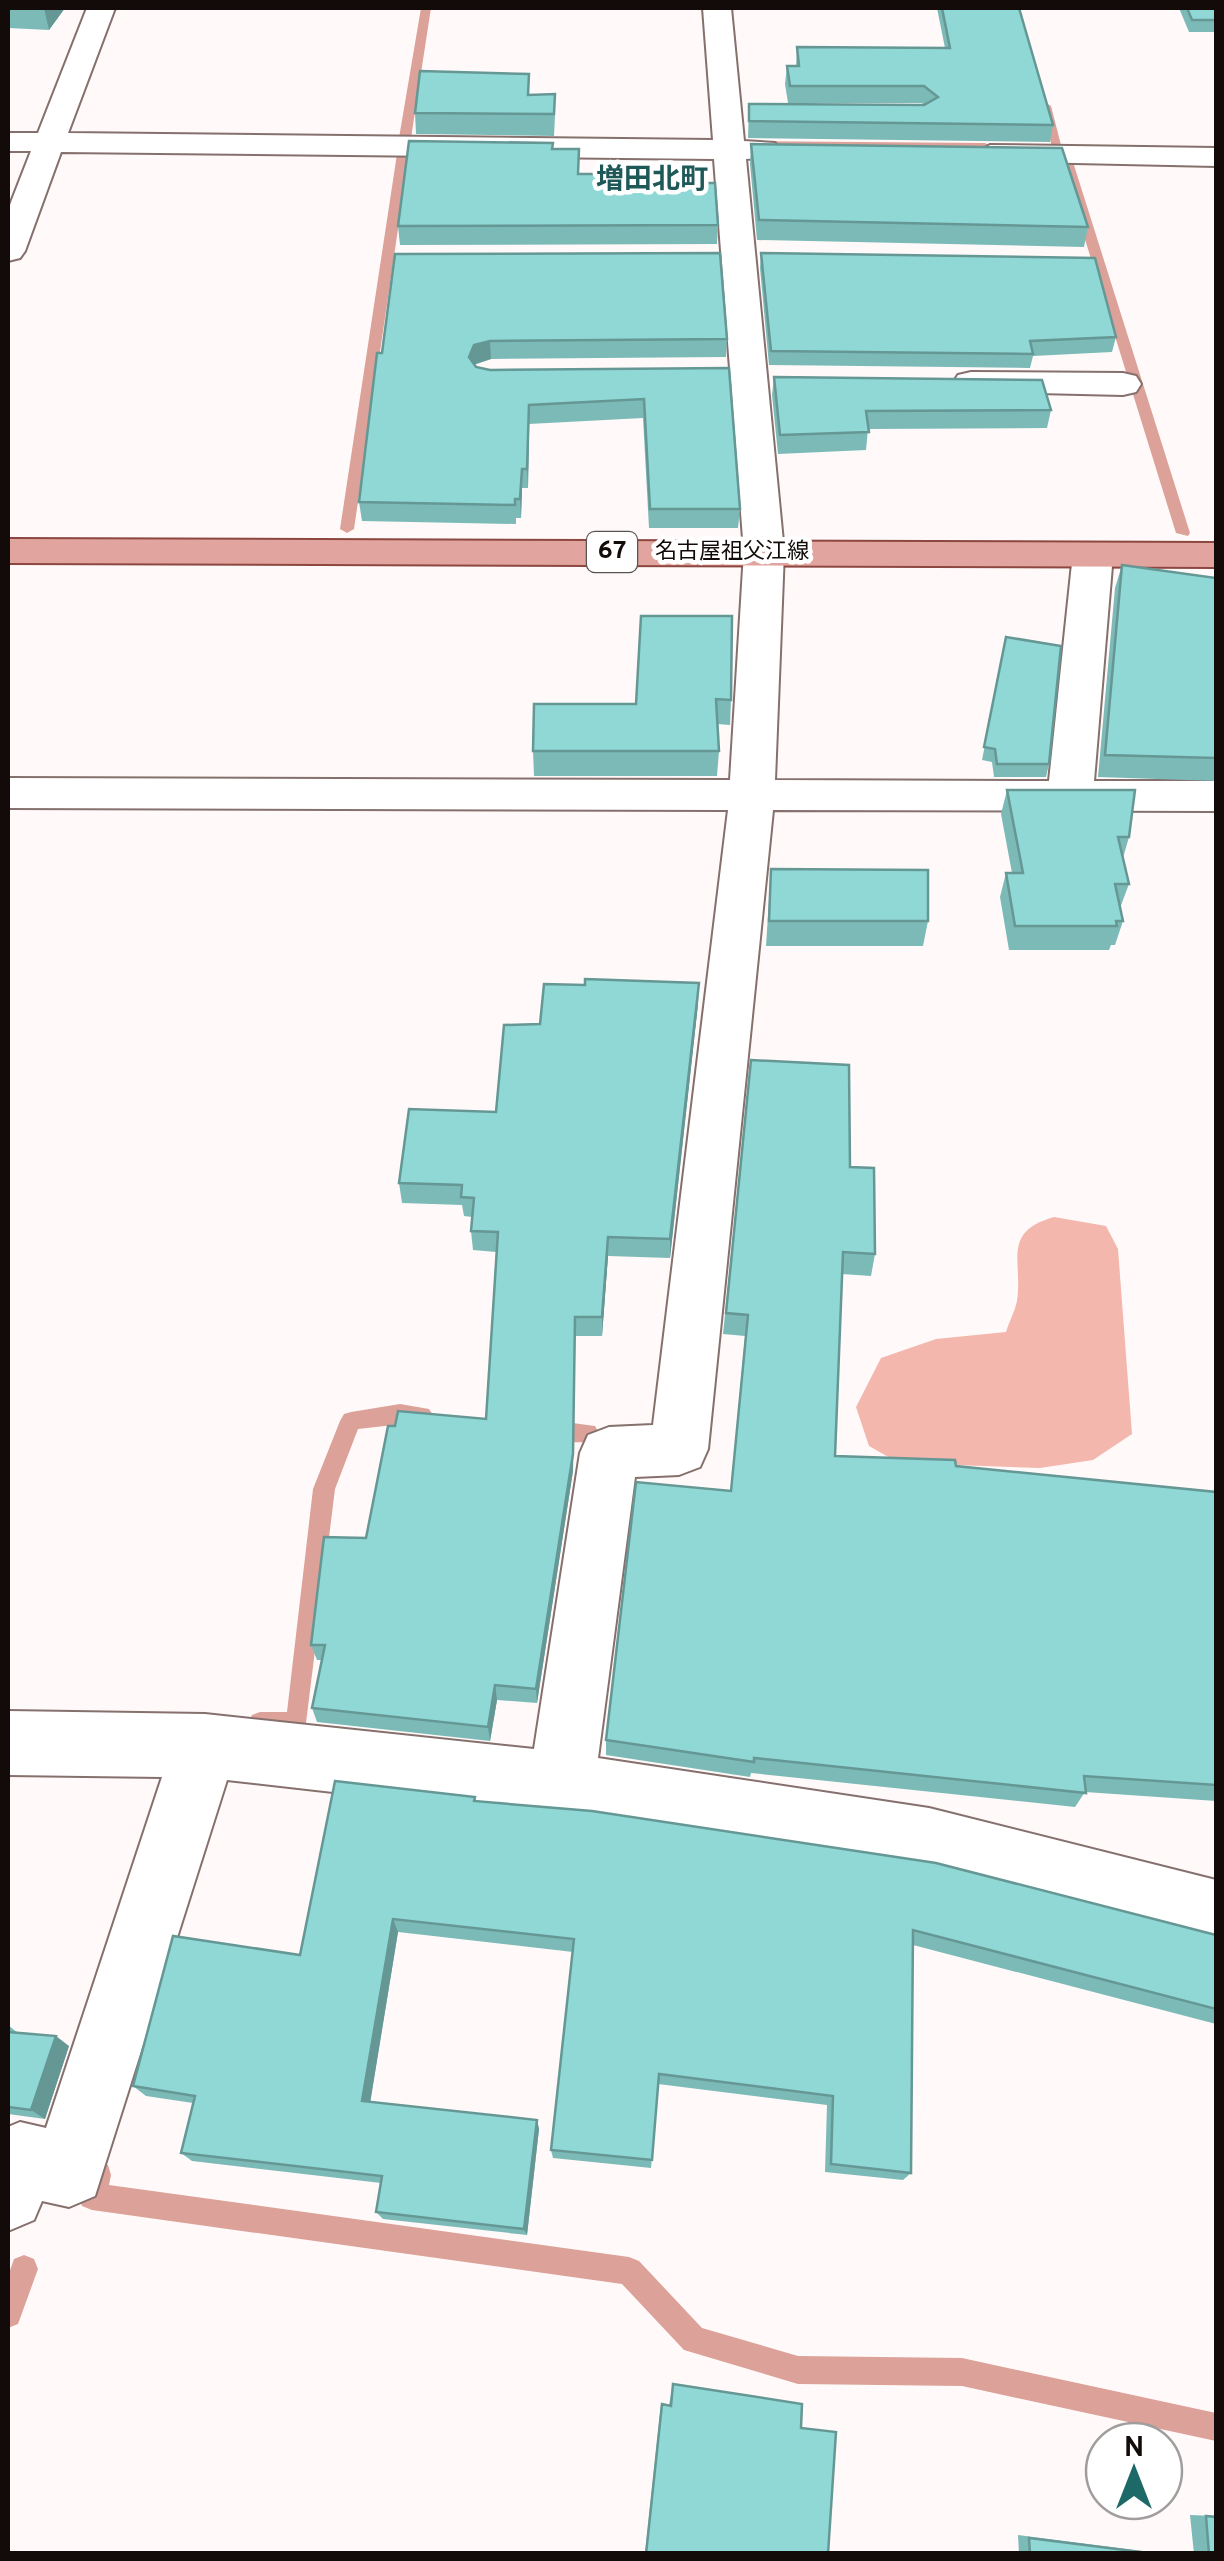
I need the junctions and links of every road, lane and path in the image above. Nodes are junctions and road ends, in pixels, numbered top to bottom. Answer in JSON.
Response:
{"nodes":[{"id":1,"x":101,"y":8,"type":"edge"},
{"id":2,"x":716,"y":8,"type":"edge"},
{"id":3,"x":8,"y":142,"type":"edge"},
{"id":4,"x":50,"y":142,"type":"junction"},
{"id":5,"x":728,"y":150,"type":"junction"},
{"id":6,"x":804,"y":151,"type":"edge"},
{"id":7,"x":957,"y":153,"type":"edge"},
{"id":8,"x":1216,"y":157,"type":"edge"},
{"id":9,"x":8,"y":251,"type":"edge"},
{"id":10,"x":776,"y":254,"type":"edge"},
{"id":11,"x":738,"y":256,"type":"junction"},
{"id":12,"x":698,"y":258,"type":"edge"},
{"id":13,"x":708,"y":372,"type":"edge"},
{"id":14,"x":748,"y":376,"type":"junction"},
{"id":15,"x":788,"y":381,"type":"edge"},
{"id":16,"x":946,"y":382,"type":"edge"},
{"id":17,"x":1122,"y":384,"type":"dead end"},
{"id":18,"x":8,"y":551,"type":"edge"},
{"id":19,"x":764,"y":552,"type":"junction"},
{"id":20,"x":1093,"y":554,"type":"junction"},
{"id":21,"x":1216,"y":555,"type":"edge"},
{"id":22,"x":8,"y":793,"type":"edge"},
{"id":23,"x":752,"y":793,"type":"junction"},
{"id":24,"x":1070,"y":795,"type":"junction"},
{"id":25,"x":1216,"y":796,"type":"edge"},
{"id":26,"x":8,"y":1743,"type":"edge"},
{"id":27,"x":206,"y":1746,"type":"junction"},
{"id":28,"x":561,"y":1785,"type":"junction"},
{"id":29,"x":1216,"y":1914,"type":"edge"},
{"id":30,"x":8,"y":2194,"type":"edge"}],
"edges":[{"from":1,"to":4,"type":"street"},
{"from":2,"to":5,"type":"street"},
{"from":3,"to":4,"type":"street"},
{"from":4,"to":5,"type":"street"},
{"from":4,"to":9,"type":"street"},
{"from":5,"to":6,"type":"street"},
{"from":5,"to":11,"type":"street"},
{"from":7,"to":8,"type":"street"},
{"from":10,"to":11,"type":"street"},
{"from":11,"to":12,"type":"street"},
{"from":11,"to":14,"type":"street"},
{"from":13,"to":14,"type":"street"},
{"from":14,"to":15,"type":"street"},
{"from":14,"to":19,"type":"street"},
{"from":16,"to":17,"type":"street"},
{"from":18,"to":19,"type":"main road","name":"名古屋祖父江線","number":"67"},
{"from":19,"to":20,"type":"main road","name":"名古屋祖父江線","number":"67"},
{"from":19,"to":23,"type":"street"},
{"from":20,"to":21,"type":"main road","name":"名古屋祖父江線","number":"67"},
{"from":20,"to":24,"type":"street"},
{"from":22,"to":23,"type":"street"},
{"from":23,"to":24,"type":"street"},
{"from":23,"to":28,"type":"street"},
{"from":24,"to":25,"type":"street"},
{"from":26,"to":27,"type":"street"},
{"from":27,"to":28,"type":"street"},
{"from":27,"to":30,"type":"street"},
{"from":28,"to":29,"type":"street"}]}
